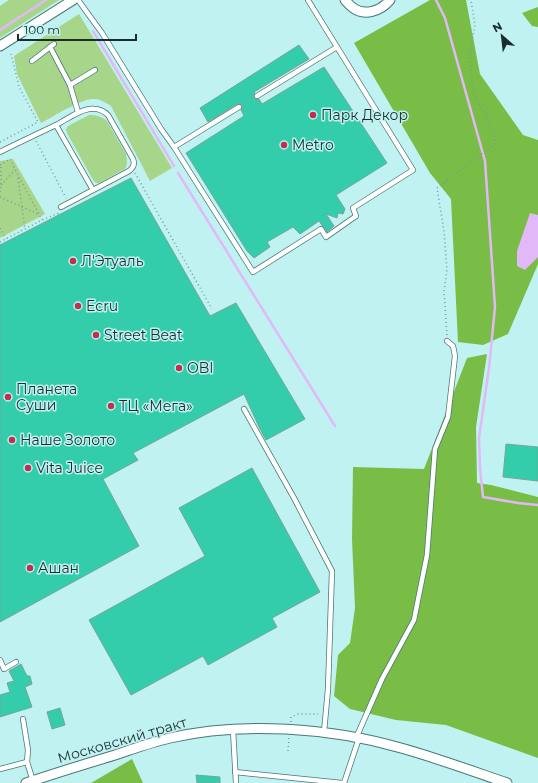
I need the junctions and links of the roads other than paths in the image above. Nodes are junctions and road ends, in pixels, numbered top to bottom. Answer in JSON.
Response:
{"nodes":[{"id":1,"x":72,"y":0,"type":"edge"},
{"id":2,"x":78,"y":0,"type":"edge"},
{"id":3,"x":308,"y":0,"type":"edge"},
{"id":4,"x":345,"y":0,"type":"edge"},
{"id":5,"x":389,"y":1,"type":"edge"},
{"id":6,"x":54,"y":44,"type":"dead end"},
{"id":7,"x":0,"y":46,"type":"edge"},
{"id":8,"x":50,"y":47,"type":"junction"},
{"id":9,"x":337,"y":47,"type":"junction"},
{"id":10,"x":32,"y":61,"type":"dead end"},
{"id":11,"x":95,"y":70,"type":"dead end"},
{"id":12,"x":70,"y":85,"type":"junction"},
{"id":13,"x":257,"y":96,"type":"dead end"},
{"id":14,"x":239,"y":107,"type":"dead end"},
{"id":15,"x":78,"y":112,"type":"junction"},
{"id":16,"x":56,"y":125,"type":"junction"},
{"id":17,"x":174,"y":147,"type":"junction"},
{"id":18,"x":0,"y":152,"type":"edge"},
{"id":19,"x":93,"y":190,"type":"junction"},
{"id":20,"x":61,"y":207,"type":"dead end"},
{"id":21,"x":447,"y":341,"type":"road end"},
{"id":22,"x":244,"y":409,"type":"dead end"},
{"id":23,"x":0,"y":660,"type":"edge"},
{"id":24,"x":16,"y":662,"type":"dead end"},
{"id":25,"x":23,"y":719,"type":"dead end"},
{"id":26,"x":233,"y":730,"type":"junction"},
{"id":27,"x":324,"y":732,"type":"junction"},
{"id":28,"x":358,"y":738,"type":"junction"},
{"id":29,"x":27,"y":762,"type":"junction"},
{"id":30,"x":0,"y":769,"type":"edge"},
{"id":31,"x":235,"y":772,"type":"junction"},
{"id":32,"x":29,"y":782,"type":"edge"},
{"id":33,"x":236,"y":783,"type":"edge"},
{"id":34,"x":343,"y":783,"type":"edge"},
{"id":35,"x":507,"y":783,"type":"edge"}],
"edges":[{"from":1,"to":7,"type":"street"},
{"from":2,"to":17,"type":"lane"},
{"from":3,"to":9,"type":"lane"},
{"from":4,"to":5,"type":"street"},
{"from":6,"to":8,"type":"lane"},
{"from":8,"to":10,"type":"lane"},
{"from":8,"to":12,"type":"lane"},
{"from":9,"to":13,"type":"lane"},
{"from":9,"to":17,"type":"lane"},
{"from":11,"to":12,"type":"lane"},
{"from":12,"to":15,"type":"lane"},
{"from":14,"to":17,"type":"lane"},
{"from":15,"to":16,"type":"lane"},
{"from":15,"to":19,"type":"lane"},
{"from":16,"to":18,"type":"lane"},
{"from":16,"to":19,"type":"lane"},
{"from":19,"to":20,"type":"lane"},
{"from":21,"to":28,"type":"lane"},
{"from":22,"to":27,"type":"lane"},
{"from":23,"to":24,"type":"lane"},
{"from":25,"to":29,"type":"lane"},
{"from":26,"to":27,"type":"street","name":"Московский тракт"},
{"from":26,"to":31,"type":"lane"},
{"from":26,"to":32,"type":"street","name":"Московский тракт"},
{"from":27,"to":28,"type":"street","name":"Московский тракт"},
{"from":28,"to":34,"type":"lane"},
{"from":28,"to":35,"type":"street","name":"Московский тракт"},
{"from":29,"to":30,"type":"lane"},
{"from":29,"to":32,"type":"lane"},
{"from":31,"to":33,"type":"lane"},
{"from":31,"to":34,"type":"lane"}]}
